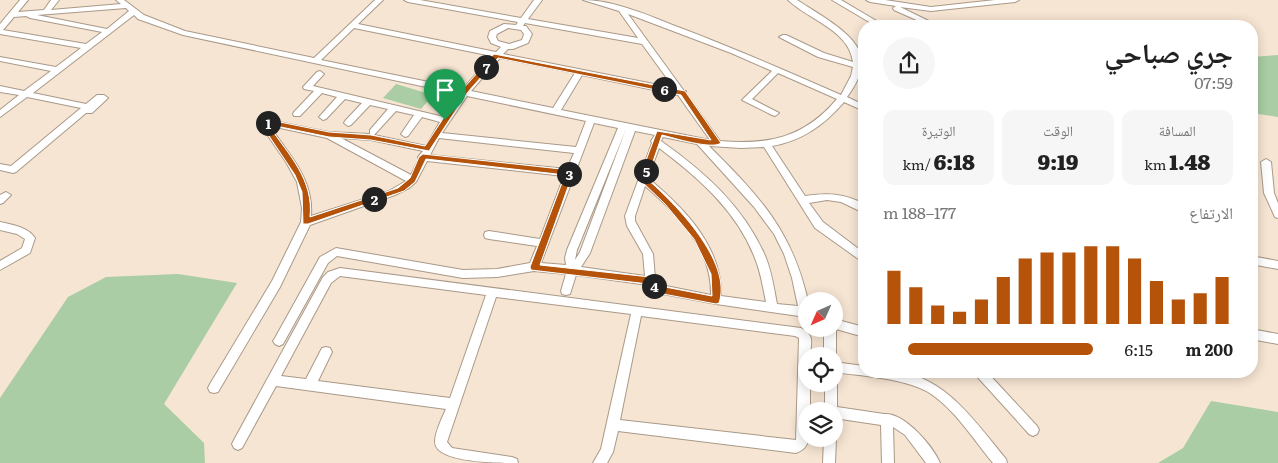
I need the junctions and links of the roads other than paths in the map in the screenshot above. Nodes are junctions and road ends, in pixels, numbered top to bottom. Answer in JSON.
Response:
{"nodes":[{"id":1,"x":24,"y":0,"type":"edge"},
{"id":2,"x":55,"y":0,"type":"edge"},
{"id":3,"x":379,"y":0,"type":"edge"},
{"id":4,"x":408,"y":0,"type":"edge"},
{"id":5,"x":538,"y":0,"type":"edge"},
{"id":6,"x":587,"y":0,"type":"edge"},
{"id":7,"x":792,"y":0,"type":"edge"},
{"id":8,"x":836,"y":0,"type":"edge"},
{"id":9,"x":870,"y":0,"type":"edge"},
{"id":10,"x":880,"y":0,"type":"edge"},
{"id":11,"x":1015,"y":0,"type":"edge"},
{"id":12,"x":987,"y":1,"type":"edge"},
{"id":13,"x":123,"y":3,"type":"edge"},
{"id":14,"x":890,"y":4,"type":"junction"},
{"id":15,"x":621,"y":9,"type":"junction"},
{"id":16,"x":46,"y":12,"type":"junction"},
{"id":17,"x":133,"y":12,"type":"junction"},
{"id":18,"x":12,"y":15,"type":"junction"},
{"id":19,"x":28,"y":15,"type":"junction"},
{"id":20,"x":871,"y":20,"type":"edge"},
{"id":21,"x":923,"y":20,"type":"edge"},
{"id":22,"x":521,"y":24,"type":"junction"},
{"id":23,"x":352,"y":25,"type":"junction"},
{"id":24,"x":0,"y":30,"type":"edge"},
{"id":25,"x":108,"y":32,"type":"junction"},
{"id":26,"x":783,"y":37,"type":"dead end"},
{"id":27,"x":646,"y":42,"type":"junction"},
{"id":28,"x":87,"y":47,"type":"junction"},
{"id":29,"x":504,"y":47,"type":"junction"},
{"id":30,"x":858,"y":51,"type":"edge"},
{"id":31,"x":496,"y":56,"type":"junction"},
{"id":32,"x":0,"y":59,"type":"edge"},
{"id":33,"x":315,"y":61,"type":"junction"},
{"id":34,"x":858,"y":62,"type":"edge"},
{"id":35,"x":857,"y":66,"type":"junction"},
{"id":36,"x":57,"y":70,"type":"junction"},
{"id":37,"x":777,"y":70,"type":"junction"},
{"id":38,"x":580,"y":72,"type":"junction"},
{"id":39,"x":320,"y":74,"type":"dead end"},
{"id":40,"x":0,"y":90,"type":"edge"},
{"id":41,"x":320,"y":90,"type":"junction"},
{"id":42,"x":465,"y":92,"type":"junction"},
{"id":43,"x":683,"y":93,"type":"junction"},
{"id":44,"x":25,"y":94,"type":"junction"},
{"id":45,"x":343,"y":96,"type":"junction"},
{"id":46,"x":844,"y":98,"type":"junction"},
{"id":47,"x":368,"y":102,"type":"junction"},
{"id":48,"x":858,"y":105,"type":"edge"},
{"id":49,"x":394,"y":108,"type":"junction"},
{"id":50,"x":2,"y":110,"type":"edge"},
{"id":51,"x":556,"y":111,"type":"junction"},
{"id":52,"x":776,"y":113,"type":"dead end"},
{"id":53,"x":297,"y":114,"type":"dead end"},
{"id":54,"x":420,"y":114,"type":"junction"},
{"id":55,"x":323,"y":117,"type":"dead end"},
{"id":56,"x":592,"y":118,"type":"junction"},
{"id":57,"x":445,"y":120,"type":"junction"},
{"id":58,"x":348,"y":123,"type":"dead end"},
{"id":59,"x":627,"y":126,"type":"junction"},
{"id":60,"x":374,"y":132,"type":"dead end"},
{"id":61,"x":329,"y":134,"type":"junction"},
{"id":62,"x":405,"y":134,"type":"dead end"},
{"id":63,"x":436,"y":135,"type":"junction"},
{"id":64,"x":658,"y":137,"type":"junction"},
{"id":65,"x":700,"y":142,"type":"junction"},
{"id":66,"x":717,"y":143,"type":"junction"},
{"id":67,"x":766,"y":144,"type":"junction"},
{"id":68,"x":578,"y":150,"type":"junction"},
{"id":69,"x":425,"y":153,"type":"junction"},
{"id":70,"x":1266,"y":162,"type":"dead end"},
{"id":71,"x":5,"y":169,"type":"edge"},
{"id":72,"x":570,"y":173,"type":"junction"},
{"id":73,"x":643,"y":179,"type":"junction"},
{"id":74,"x":413,"y":180,"type":"junction"},
{"id":75,"x":803,"y":200,"type":"junction"},
{"id":76,"x":858,"y":205,"type":"edge"},
{"id":77,"x":1278,"y":214,"type":"edge"},
{"id":78,"x":306,"y":222,"type":"junction"},
{"id":79,"x":0,"y":226,"type":"edge"},
{"id":80,"x":489,"y":235,"type":"dead end"},
{"id":81,"x":542,"y":243,"type":"junction"},
{"id":82,"x":858,"y":254,"type":"edge"},
{"id":83,"x":1258,"y":261,"type":"edge"},
{"id":84,"x":1278,"y":265,"type":"edge"},
{"id":85,"x":0,"y":266,"type":"edge"},
{"id":86,"x":534,"y":267,"type":"junction"},
{"id":87,"x":572,"y":270,"type":"junction"},
{"id":88,"x":650,"y":281,"type":"junction"},
{"id":89,"x":493,"y":291,"type":"junction"},
{"id":90,"x":801,"y":292,"type":"edge"},
{"id":91,"x":564,"y":296,"type":"junction"},
{"id":92,"x":716,"y":300,"type":"junction"},
{"id":93,"x":772,"y":308,"type":"junction"},
{"id":94,"x":636,"y":310,"type":"junction"},
{"id":95,"x":798,"y":311,"type":"edge"},
{"id":96,"x":843,"y":326,"type":"edge"},
{"id":97,"x":858,"y":330,"type":"edge"},
{"id":98,"x":1258,"y":335,"type":"edge"},
{"id":99,"x":1278,"y":339,"type":"edge"},
{"id":100,"x":279,"y":341,"type":"dead end"},
{"id":101,"x":326,"y":352,"type":"dead end"},
{"id":102,"x":843,"y":369,"type":"edge"},
{"id":103,"x":858,"y":371,"type":"edge"},
{"id":104,"x":894,"y":378,"type":"edge"},
{"id":105,"x":985,"y":378,"type":"edge"},
{"id":106,"x":273,"y":380,"type":"junction"},
{"id":107,"x":310,"y":384,"type":"junction"},
{"id":108,"x":214,"y":388,"type":"dead end"},
{"id":109,"x":453,"y":404,"type":"junction"},
{"id":110,"x":843,"y":414,"type":"edge"},
{"id":111,"x":887,"y":420,"type":"junction"},
{"id":112,"x":613,"y":425,"type":"junction"},
{"id":113,"x":1033,"y":430,"type":"dead end"},
{"id":114,"x":238,"y":444,"type":"dead end"},
{"id":115,"x":830,"y":447,"type":"edge"},
{"id":116,"x":512,"y":463,"type":"edge"},
{"id":117,"x":599,"y":463,"type":"edge"},
{"id":118,"x":829,"y":463,"type":"edge"},
{"id":119,"x":888,"y":463,"type":"edge"},
{"id":120,"x":934,"y":463,"type":"edge"},
{"id":121,"x":1001,"y":463,"type":"edge"}],
"edges":[{"from":1,"to":18,"type":"street"},
{"from":2,"to":16,"type":"street"},
{"from":3,"to":23,"type":"street"},
{"from":4,"to":22,"type":"street"},
{"from":5,"to":22,"type":"street"},
{"from":6,"to":15,"type":"street"},
{"from":7,"to":30,"type":"street"},
{"from":8,"to":20,"type":"street"},
{"from":9,"to":14,"type":"street"},
{"from":10,"to":14,"type":"street"},
{"from":11,"to":12,"type":"street"},
{"from":12,"to":14,"type":"street"},
{"from":13,"to":16,"type":"street"},
{"from":13,"to":17,"type":"street"},
{"from":14,"to":21,"type":"street"},
{"from":15,"to":27,"type":"street"},
{"from":15,"to":37,"type":"street"},
{"from":16,"to":19,"type":"street"},
{"from":17,"to":25,"type":"street"},
{"from":17,"to":33,"type":"street"},
{"from":18,"to":19,"type":"street"},
{"from":18,"to":24,"type":"street"},
{"from":19,"to":25,"type":"street"},
{"from":22,"to":27,"type":"street"},
{"from":22,"to":29,"type":"street"},
{"from":22,"to":29,"type":"street"},
{"from":23,"to":31,"type":"street"},
{"from":23,"to":33,"type":"street"},
{"from":24,"to":28,"type":"street"},
{"from":25,"to":28,"type":"street"},
{"from":26,"to":35,"type":"street"},
{"from":27,"to":43,"type":"street"},
{"from":28,"to":36,"type":"street"},
{"from":29,"to":31,"type":"street"},
{"from":31,"to":38,"type":"street"},
{"from":31,"to":42,"type":"street"},
{"from":32,"to":36,"type":"street"},
{"from":33,"to":42,"type":"street"},
{"from":34,"to":35,"type":"street"},
{"from":35,"to":46,"type":"street"},
{"from":36,"to":44,"type":"street"},
{"from":37,"to":46,"type":"street"},
{"from":37,"to":52,"type":"street"},
{"from":38,"to":43,"type":"street"},
{"from":38,"to":51,"type":"street"},
{"from":39,"to":41,"type":"street"},
{"from":40,"to":44,"type":"street"},
{"from":41,"to":45,"type":"street"},
{"from":41,"to":53,"type":"street"},
{"from":42,"to":51,"type":"street"},
{"from":42,"to":57,"type":"street"},
{"from":43,"to":66,"type":"street"},
{"from":44,"to":50,"type":"street"},
{"from":44,"to":71,"type":"street"},
{"from":45,"to":47,"type":"street"},
{"from":45,"to":55,"type":"street"},
{"from":46,"to":48,"type":"street"},
{"from":46,"to":67,"type":"street"},
{"from":47,"to":49,"type":"street"},
{"from":47,"to":58,"type":"street"},
{"from":49,"to":54,"type":"street"},
{"from":49,"to":60,"type":"street"},
{"from":51,"to":56,"type":"street"},
{"from":54,"to":57,"type":"street"},
{"from":54,"to":62,"type":"street"},
{"from":56,"to":59,"type":"street"},
{"from":56,"to":68,"type":"street"},
{"from":57,"to":63,"type":"street"},
{"from":59,"to":64,"type":"street"},
{"from":59,"to":87,"type":"street"},
{"from":61,"to":69,"type":"street"},
{"from":61,"to":74,"type":"street"},
{"from":61,"to":78,"type":"street"},
{"from":63,"to":68,"type":"street"},
{"from":63,"to":69,"type":"street"},
{"from":64,"to":65,"type":"street"},
{"from":64,"to":73,"type":"street"},
{"from":64,"to":93,"type":"street"},
{"from":65,"to":66,"type":"street"},
{"from":65,"to":90,"type":"street"},
{"from":66,"to":67,"type":"street"},
{"from":67,"to":75,"type":"street"},
{"from":68,"to":72,"type":"street"},
{"from":69,"to":72,"type":"street"},
{"from":69,"to":74,"type":"street"},
{"from":70,"to":77,"type":"street"},
{"from":72,"to":81,"type":"street"},
{"from":73,"to":88,"type":"street"},
{"from":73,"to":92,"type":"street"},
{"from":74,"to":78,"type":"street"},
{"from":75,"to":76,"type":"street"},
{"from":75,"to":82,"type":"street"},
{"from":78,"to":108,"type":"street"},
{"from":79,"to":85,"type":"street"},
{"from":80,"to":81,"type":"street"},
{"from":81,"to":86,"type":"street"},
{"from":83,"to":84,"type":"street"},
{"from":86,"to":87,"type":"street"},
{"from":86,"to":100,"type":"street"},
{"from":87,"to":88,"type":"street"},
{"from":87,"to":91,"type":"street"},
{"from":88,"to":92,"type":"street"},
{"from":89,"to":91,"type":"street"},
{"from":89,"to":106,"type":"street"},
{"from":89,"to":109,"type":"street"},
{"from":91,"to":94,"type":"street"},
{"from":92,"to":93,"type":"street"},
{"from":93,"to":95,"type":"street"},
{"from":94,"to":112,"type":"street"},
{"from":94,"to":112,"type":"street"},
{"from":96,"to":97,"type":"street"},
{"from":98,"to":99,"type":"street"},
{"from":101,"to":107,"type":"street"},
{"from":102,"to":103,"type":"street"},
{"from":104,"to":121,"type":"street"},
{"from":105,"to":113,"type":"street"},
{"from":106,"to":107,"type":"street"},
{"from":106,"to":114,"type":"street"},
{"from":107,"to":109,"type":"street"},
{"from":109,"to":116,"type":"street"},
{"from":110,"to":111,"type":"street"},
{"from":111,"to":119,"type":"street"},
{"from":111,"to":120,"type":"street"},
{"from":112,"to":117,"type":"street"},
{"from":115,"to":118,"type":"street"}]}
